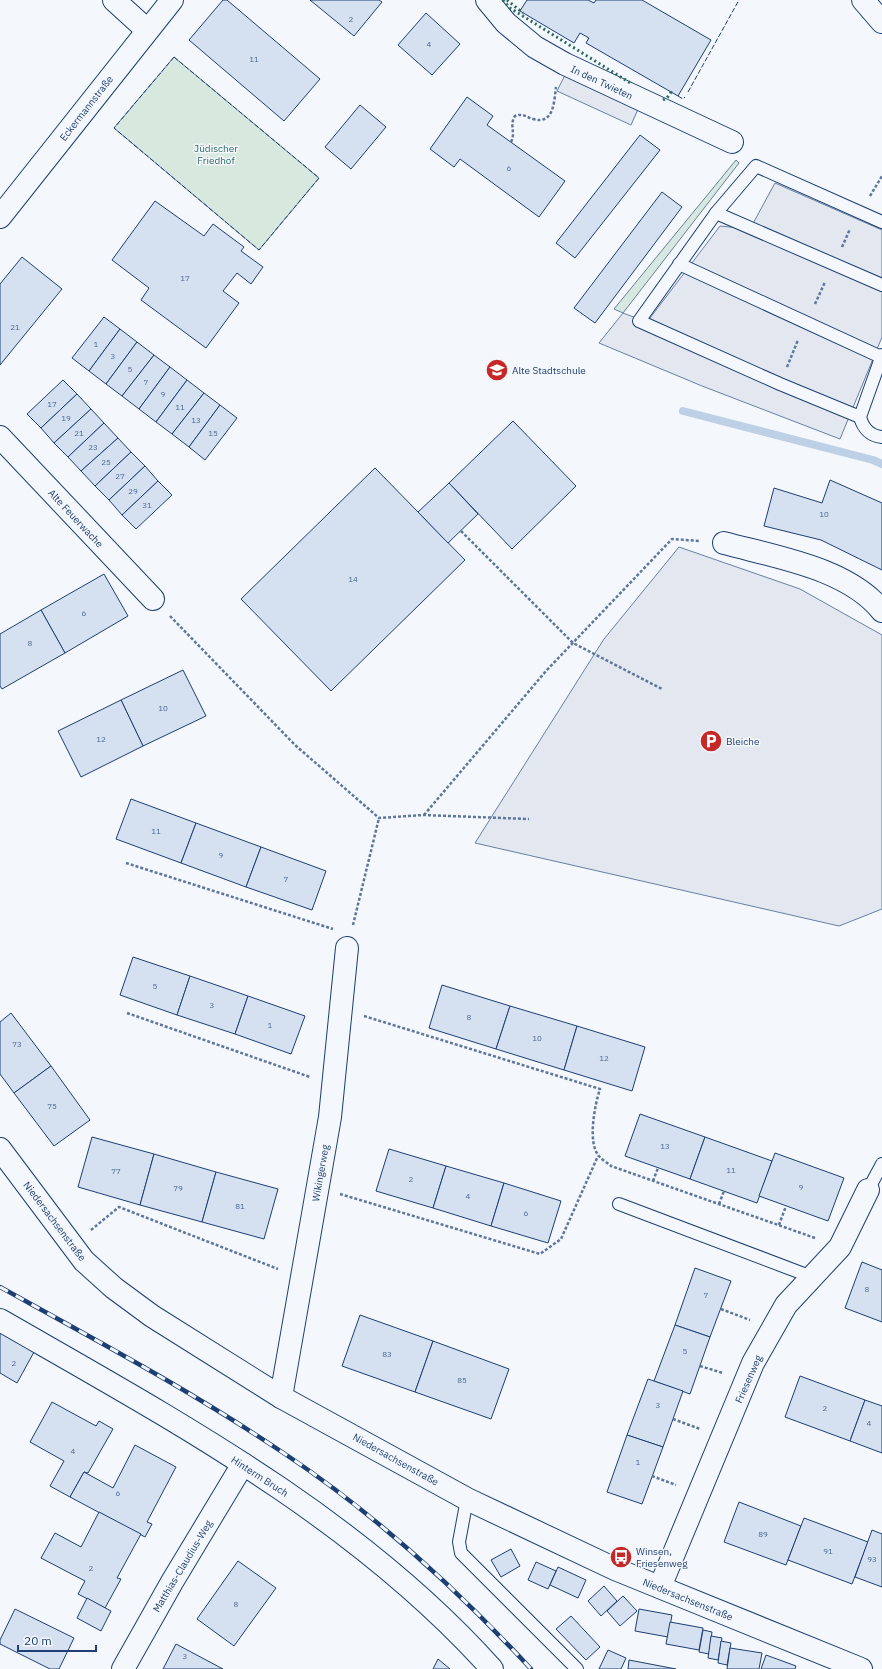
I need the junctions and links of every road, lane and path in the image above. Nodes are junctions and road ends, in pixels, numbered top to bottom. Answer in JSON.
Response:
{"nodes":[{"id":1,"x":114,"y":0,"type":"edge"},
{"id":2,"x":172,"y":0,"type":"edge"},
{"id":3,"x":487,"y":0,"type":"edge"},
{"id":4,"x":863,"y":0,"type":"edge"},
{"id":5,"x":882,"y":22,"type":"edge"},
{"id":6,"x":148,"y":30,"type":"junction"},
{"id":7,"x":565,"y":64,"type":"junction"},
{"id":8,"x":511,"y":142,"type":"dead end"},
{"id":9,"x":732,"y":142,"type":"dead end"},
{"id":10,"x":716,"y":213,"type":"junction"},
{"id":11,"x":0,"y":217,"type":"edge"},
{"id":12,"x":882,"y":222,"type":"edge"},
{"id":13,"x":679,"y":264,"type":"junction"},
{"id":14,"x":882,"y":284,"type":"edge"},
{"id":15,"x":882,"y":356,"type":"edge"},
{"id":16,"x":860,"y":417,"type":"junction"},
{"id":17,"x":0,"y":437,"type":"edge"},
{"id":18,"x":882,"y":437,"type":"edge"},
{"id":19,"x":461,"y":531,"type":"dead end"},
{"id":20,"x":724,"y":544,"type":"joint"},
{"id":21,"x":153,"y":599,"type":"joint"},
{"id":22,"x":882,"y":611,"type":"edge"},
{"id":23,"x":573,"y":642,"type":"junction"},
{"id":24,"x":662,"y":689,"type":"dead end"},
{"id":25,"x":423,"y":815,"type":"junction"},
{"id":26,"x":378,"y":818,"type":"junction"},
{"id":27,"x":529,"y":819,"type":"dead end"},
{"id":28,"x":126,"y":863,"type":"dead end"},
{"id":29,"x":349,"y":942,"type":"junction"},
{"id":30,"x":342,"y":1009,"type":"junction"},
{"id":31,"x":127,"y":1013,"type":"dead end"},
{"id":32,"x":333,"y":1085,"type":"junction"},
{"id":33,"x":0,"y":1149,"type":"edge"},
{"id":34,"x":598,"y":1156,"type":"junction"},
{"id":35,"x":882,"y":1164,"type":"edge"},
{"id":36,"x":658,"y":1168,"type":"dead end"},
{"id":37,"x":653,"y":1181,"type":"junction"},
{"id":38,"x":318,"y":1187,"type":"junction"},
{"id":39,"x":868,"y":1190,"type":"joint"},
{"id":40,"x":724,"y":1191,"type":"dead end"},
{"id":41,"x":619,"y":1204,"type":"dead end"},
{"id":42,"x":719,"y":1204,"type":"junction"},
{"id":43,"x":786,"y":1206,"type":"dead end"},
{"id":44,"x":778,"y":1225,"type":"junction"},
{"id":45,"x":72,"y":1245,"type":"junction"},
{"id":46,"x":840,"y":1247,"type":"junction"},
{"id":47,"x":812,"y":1277,"type":"junction"},
{"id":48,"x":302,"y":1278,"type":"junction"},
{"id":49,"x":720,"y":1309,"type":"dead end"},
{"id":50,"x":0,"y":1320,"type":"edge"},
{"id":51,"x":773,"y":1328,"type":"junction"},
{"id":52,"x":281,"y":1397,"type":"junction"},
{"id":53,"x":243,"y":1464,"type":"junction"},
{"id":54,"x":467,"y":1498,"type":"junction"},
{"id":55,"x":660,"y":1587,"type":"junction"},
{"id":56,"x":123,"y":1669,"type":"edge"},
{"id":57,"x":492,"y":1669,"type":"edge"},
{"id":58,"x":577,"y":1669,"type":"edge"},
{"id":59,"x":861,"y":1669,"type":"edge"}],
"edges":[{"from":1,"to":6,"type":"street"},
{"from":2,"to":6,"type":"street","name":"Eckermannstraße"},
{"from":3,"to":7,"type":"street","name":"In den Twieten"},
{"from":4,"to":5,"type":"street"},
{"from":6,"to":11,"type":"street","name":"Eckermannstraße"},
{"from":7,"to":8,"type":"path"},
{"from":7,"to":9,"type":"street","name":"In den Twieten"},
{"from":10,"to":12,"type":"lane"},
{"from":10,"to":13,"type":"lane"},
{"from":10,"to":14,"type":"lane"},
{"from":13,"to":15,"type":"lane"},
{"from":13,"to":16,"type":"lane"},
{"from":15,"to":16,"type":"lane"},
{"from":16,"to":18,"type":"lane"},
{"from":17,"to":21,"type":"street","name":"Alte Feuerwache"},
{"from":19,"to":23,"type":"path"},
{"from":20,"to":22,"type":"street"},
{"from":20,"to":23,"type":"path"},
{"from":21,"to":26,"type":"path"},
{"from":23,"to":24,"type":"path"},
{"from":23,"to":25,"type":"path"},
{"from":25,"to":26,"type":"path"},
{"from":25,"to":27,"type":"path"},
{"from":26,"to":29,"type":"path"},
{"from":28,"to":29,"type":"path"},
{"from":29,"to":30,"type":"street","name":"Wikingerweg"},
{"from":30,"to":32,"type":"street","name":"Wikingerweg"},
{"from":30,"to":34,"type":"path"},
{"from":31,"to":32,"type":"path"},
{"from":32,"to":38,"type":"street","name":"Wikingerweg"},
{"from":33,"to":45,"type":"street","name":"Niedersachsenstraße"},
{"from":34,"to":37,"type":"path"},
{"from":34,"to":38,"type":"path"},
{"from":35,"to":39,"type":"lane"},
{"from":36,"to":37,"type":"path"},
{"from":37,"to":42,"type":"path"},
{"from":38,"to":48,"type":"street","name":"Wikingerweg"},
{"from":39,"to":46,"type":"street","name":"Friesenweg"},
{"from":40,"to":42,"type":"path"},
{"from":41,"to":47,"type":"lane"},
{"from":42,"to":44,"type":"path"},
{"from":43,"to":44,"type":"path"},
{"from":44,"to":46,"type":"path"},
{"from":45,"to":48,"type":"path"},
{"from":45,"to":52,"type":"street","name":"Niedersachsenstraße"},
{"from":46,"to":47,"type":"street","name":"Friesenweg"},
{"from":47,"to":51,"type":"street","name":"Friesenweg"},
{"from":48,"to":52,"type":"street","name":"Wikingerweg"},
{"from":49,"to":51,"type":"path"},
{"from":50,"to":53,"type":"street","name":"Hinterm Bruch"},
{"from":51,"to":55,"type":"street","name":"Friesenweg"},
{"from":52,"to":54,"type":"street","name":"Niedersachsenstraße"},
{"from":53,"to":56,"type":"street","name":"Matthias-Claudius-Weg"},
{"from":53,"to":57,"type":"street","name":"Hinterm Bruch"},
{"from":54,"to":55,"type":"street","name":"Niedersachsenstraße"},
{"from":54,"to":58,"type":"lane"},
{"from":55,"to":59,"type":"street","name":"Niedersachsenstraße"}]}
